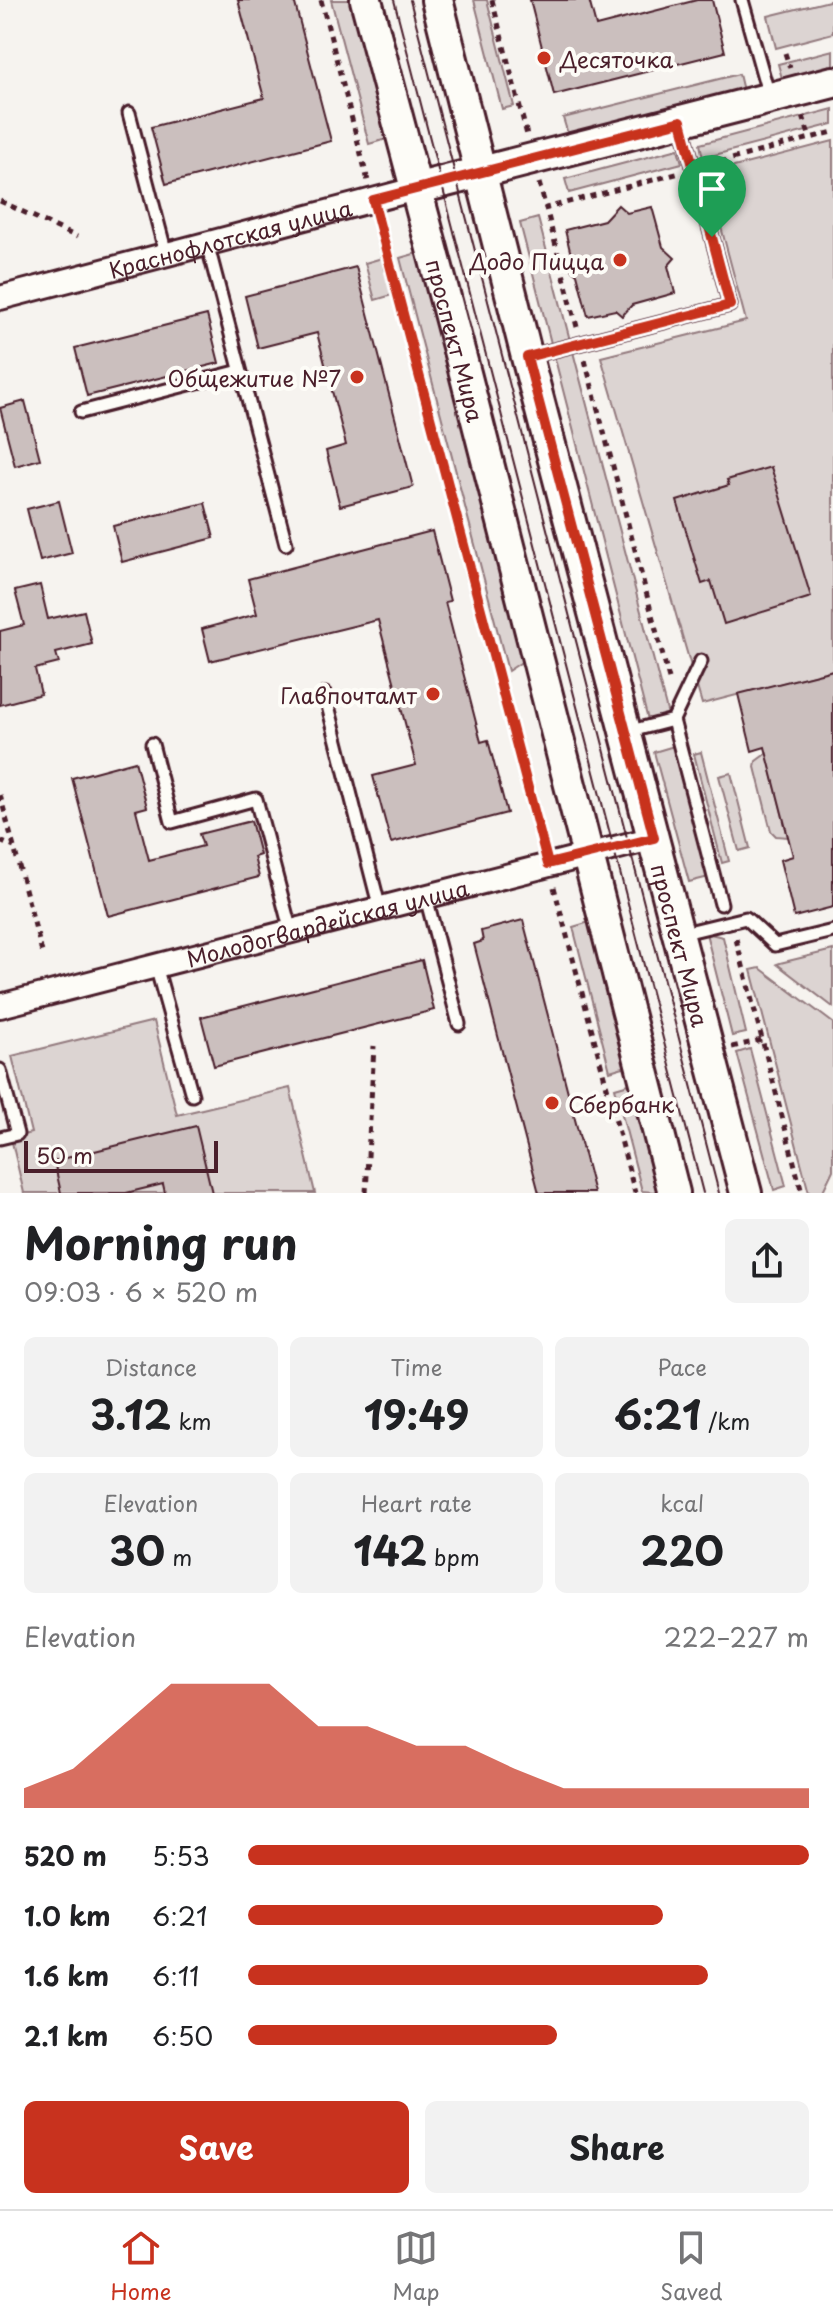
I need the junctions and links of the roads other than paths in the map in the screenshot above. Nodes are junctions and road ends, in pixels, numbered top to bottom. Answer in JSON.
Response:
{"nodes":[{"id":1,"x":366,"y":0,"type":"edge"},
{"id":2,"x":437,"y":0,"type":"edge"},
{"id":3,"x":742,"y":0,"type":"edge"},
{"id":4,"x":833,"y":82,"type":"edge"},
{"id":5,"x":770,"y":98,"type":"junction"},
{"id":6,"x":129,"y":113,"type":"dead end"},
{"id":7,"x":681,"y":121,"type":"junction"},
{"id":8,"x":482,"y":172,"type":"junction"},
{"id":9,"x":415,"y":189,"type":"junction"},
{"id":10,"x":207,"y":243,"type":"junction"},
{"id":11,"x":166,"y":254,"type":"junction"},
{"id":12,"x":0,"y":298,"type":"edge"},
{"id":13,"x":527,"y":357,"type":"junction"},
{"id":14,"x":240,"y":371,"type":"junction"},
{"id":15,"x":81,"y":412,"type":"dead end"},
{"id":16,"x":286,"y":544,"type":"dead end"},
{"id":17,"x":701,"y":661,"type":"dead end"},
{"id":18,"x":325,"y":694,"type":"dead end"},
{"id":19,"x":673,"y":720,"type":"junction"},
{"id":20,"x":626,"y":732,"type":"junction"},
{"id":21,"x":152,"y":744,"type":"dead end"},
{"id":22,"x":654,"y":838,"type":"junction"},
{"id":23,"x":587,"y":855,"type":"junction"},
{"id":24,"x":426,"y":897,"type":"junction"},
{"id":25,"x":721,"y":904,"type":"dead end"},
{"id":26,"x":380,"y":909,"type":"junction"},
{"id":27,"x":833,"y":931,"type":"edge"},
{"id":28,"x":291,"y":932,"type":"junction"},
{"id":29,"x":679,"y":935,"type":"junction"},
{"id":30,"x":156,"y":966,"type":"junction"},
{"id":31,"x":0,"y":1006,"type":"edge"},
{"id":32,"x":459,"y":1024,"type":"dead end"},
{"id":33,"x":0,"y":1070,"type":"edge"},
{"id":34,"x":192,"y":1095,"type":"dead end"},
{"id":35,"x":0,"y":1138,"type":"edge"},
{"id":36,"x":674,"y":1193,"type":"edge"},
{"id":37,"x":746,"y":1193,"type":"edge"}],
"edges":[{"from":1,"to":9,"type":"main road","name":"проспект Мира"},
{"from":2,"to":8,"type":"main road","name":"проспект Мира"},
{"from":3,"to":5,"type":"lane"},
{"from":4,"to":5,"type":"main road","name":"Краснофлотская улица"},
{"from":5,"to":7,"type":"main road","name":"Краснофлотская улица"},
{"from":6,"to":11,"type":"lane"},
{"from":7,"to":8,"type":"main road","name":"Краснофлотская улица"},
{"from":7,"to":13,"type":"lane"},
{"from":8,"to":9,"type":"main road","name":"Краснофлотская улица"},
{"from":8,"to":13,"type":"main road","name":"проспект Мира"},
{"from":9,"to":10,"type":"street","name":"Краснофлотская улица"},
{"from":9,"to":23,"type":"main road","name":"проспект Мира"},
{"from":10,"to":11,"type":"street","name":"Краснофлотская улица"},
{"from":10,"to":14,"type":"lane"},
{"from":11,"to":12,"type":"street","name":"Краснофлотская улица"},
{"from":13,"to":20,"type":"main road","name":"проспект Мира"},
{"from":14,"to":15,"type":"lane"},
{"from":14,"to":16,"type":"lane"},
{"from":17,"to":19,"type":"lane"},
{"from":18,"to":26,"type":"lane"},
{"from":19,"to":20,"type":"lane"},
{"from":19,"to":25,"type":"lane"},
{"from":20,"to":22,"type":"main road","name":"проспект Мира"},
{"from":21,"to":28,"type":"lane"},
{"from":22,"to":23,"type":"street","name":"Молодогвардейская улица"},
{"from":22,"to":29,"type":"main road","name":"проспект Мира"},
{"from":23,"to":24,"type":"street","name":"Молодогвардейская улица"},
{"from":23,"to":36,"type":"main road","name":"проспект Мира"},
{"from":24,"to":26,"type":"street","name":"Молодогвардейская улица"},
{"from":24,"to":32,"type":"lane"},
{"from":26,"to":28,"type":"street","name":"Молодогвардейская улица"},
{"from":27,"to":29,"type":"lane"},
{"from":28,"to":30,"type":"street","name":"Молодогвардейская улица"},
{"from":29,"to":37,"type":"main road","name":"проспект Мира"},
{"from":30,"to":31,"type":"street","name":"Молодогвардейская улица"},
{"from":30,"to":34,"type":"lane"},
{"from":33,"to":35,"type":"lane"}]}
